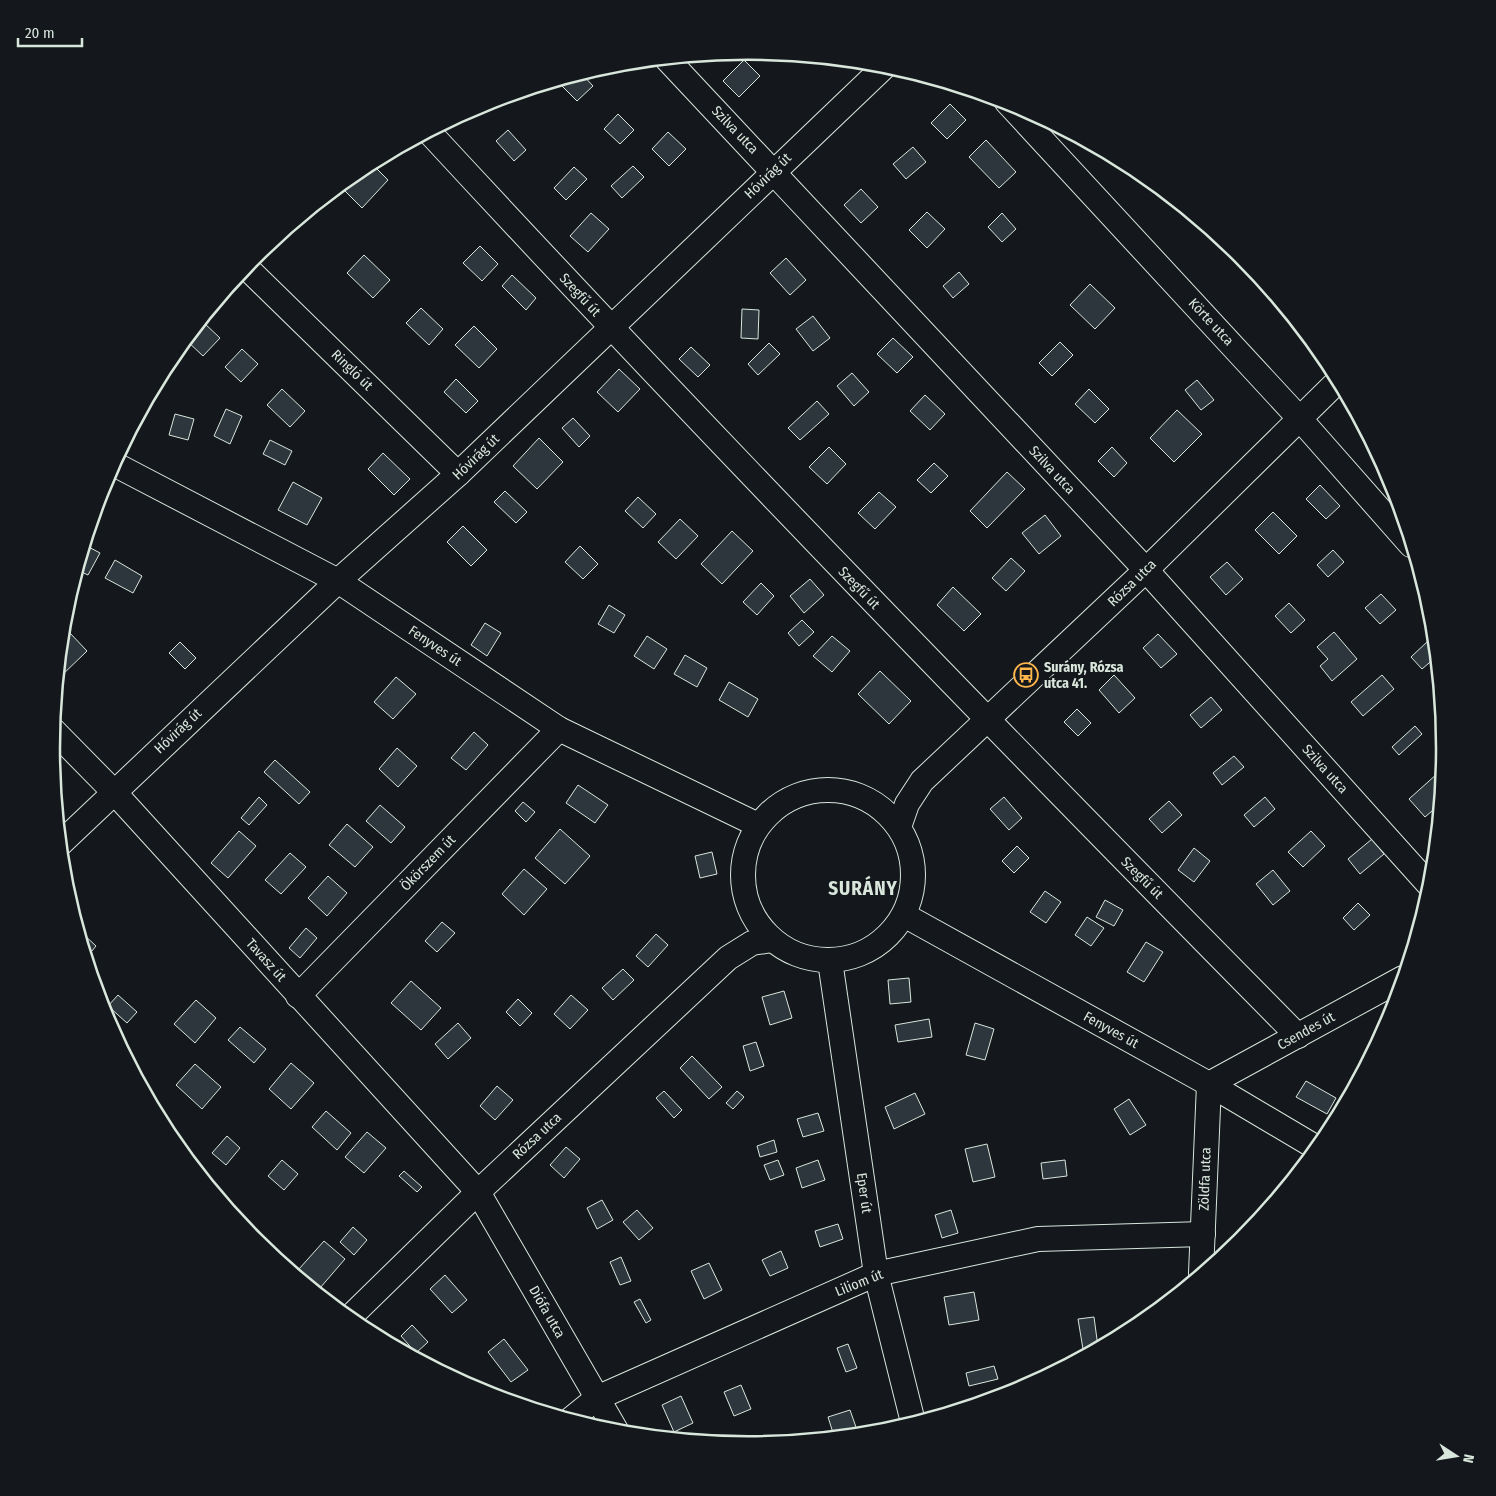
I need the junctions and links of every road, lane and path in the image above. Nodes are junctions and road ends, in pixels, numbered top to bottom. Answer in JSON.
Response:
{"nodes":[{"id":1,"x":672,"y":64,"type":"edge"},
{"id":2,"x":878,"y":72,"type":"edge"},
{"id":3,"x":1020,"y":116,"type":"edge"},
{"id":4,"x":433,"y":137,"type":"edge"},
{"id":5,"x":773,"y":171,"type":"junction"},
{"id":6,"x":252,"y":273,"type":"edge"},
{"id":7,"x":610,"y":328,"type":"junction"},
{"id":8,"x":1333,"y":386,"type":"edge"},
{"id":9,"x":1300,"y":419,"type":"junction"},
{"id":10,"x":120,"y":467,"type":"edge"},
{"id":11,"x":458,"y":474,"type":"junction"},
{"id":12,"x":1401,"y":534,"type":"edge"},
{"id":13,"x":1146,"y":570,"type":"junction"},
{"id":14,"x":338,"y":581,"type":"junction"},
{"id":15,"x":986,"y":721,"type":"junction"},
{"id":16,"x":559,"y":729,"type":"junction"},
{"id":17,"x":60,"y":737,"type":"edge"},
{"id":18,"x":922,"y":781,"type":"junction"},
{"id":19,"x":114,"y":792,"type":"junction"},
{"id":20,"x":868,"y":799,"type":"junction"},
{"id":21,"x":758,"y":825,"type":"junction"},
{"id":22,"x":899,"y":827,"type":"junction"},
{"id":23,"x":66,"y":837,"type":"edge"},
{"id":24,"x":1423,"y":880,"type":"edge"},
{"id":25,"x":747,"y":903,"type":"junction"},
{"id":26,"x":904,"y":915,"type":"junction"},
{"id":27,"x":772,"y":940,"type":"junction"},
{"id":28,"x":728,"y":958,"type":"junction"},
{"id":29,"x":830,"y":961,"type":"junction"},
{"id":30,"x":1394,"y":983,"type":"edge"},
{"id":31,"x":298,"y":996,"type":"junction"},
{"id":32,"x":1298,"y":1036,"type":"junction"},
{"id":33,"x":1208,"y":1084,"type":"junction"},
{"id":34,"x":1310,"y":1144,"type":"edge"},
{"id":35,"x":478,"y":1192,"type":"junction"},
{"id":36,"x":1203,"y":1234,"type":"junction"},
{"id":37,"x":1201,"y":1266,"type":"edge"},
{"id":38,"x":876,"y":1274,"type":"junction"},
{"id":39,"x":355,"y":1312,"type":"edge"},
{"id":40,"x":597,"y":1398,"type":"junction"},
{"id":41,"x":577,"y":1414,"type":"edge"},
{"id":42,"x":912,"y":1416,"type":"edge"},
{"id":43,"x":611,"y":1422,"type":"edge"}],
"edges":[{"from":1,"to":5,"type":"street","name":"Szilva utca"},
{"from":2,"to":5,"type":"street","name":"Hóvirág út"},
{"from":3,"to":9,"type":"street","name":"Körte utca"},
{"from":4,"to":7,"type":"street","name":"Szegfű út"},
{"from":5,"to":7,"type":"street","name":"Hóvirág út"},
{"from":5,"to":13,"type":"street","name":"Szilva utca"},
{"from":6,"to":11,"type":"street","name":"Ringló út"},
{"from":7,"to":11,"type":"street","name":"Hóvirág út"},
{"from":7,"to":15,"type":"street","name":"Szegfű út"},
{"from":8,"to":9,"type":"street","name":"Rózsa utca"},
{"from":9,"to":12,"type":"street","name":"Körte utca"},
{"from":9,"to":13,"type":"street","name":"Rózsa utca"},
{"from":10,"to":14,"type":"street","name":"Fenyves út"},
{"from":11,"to":14,"type":"street","name":"Hóvirág út"},
{"from":13,"to":15,"type":"street","name":"Rózsa utca"},
{"from":13,"to":24,"type":"street","name":"Szilva utca"},
{"from":14,"to":16,"type":"street","name":"Fenyves út"},
{"from":14,"to":19,"type":"street","name":"Hóvirág út"},
{"from":15,"to":18,"type":"street","name":"Rózsa utca"},
{"from":15,"to":32,"type":"street","name":"Szegfű út"},
{"from":16,"to":21,"type":"street","name":"Fenyves út"},
{"from":16,"to":31,"type":"street","name":"Ökörszem út"},
{"from":17,"to":19,"type":"street","name":"Tavasz út"},
{"from":18,"to":20,"type":"street"},
{"from":18,"to":22,"type":"street"},
{"from":19,"to":23,"type":"street","name":"Hóvirág út"},
{"from":19,"to":31,"type":"street","name":"Tavasz út"},
{"from":20,"to":21,"type":"street"},
{"from":20,"to":22,"type":"street"},
{"from":21,"to":25,"type":"street"},
{"from":22,"to":26,"type":"street"},
{"from":25,"to":27,"type":"street"},
{"from":25,"to":28,"type":"street"},
{"from":26,"to":29,"type":"street"},
{"from":26,"to":33,"type":"street","name":"Fenyves út"},
{"from":27,"to":28,"type":"street"},
{"from":27,"to":29,"type":"street"},
{"from":28,"to":35,"type":"street","name":"Rózsa utca"},
{"from":29,"to":38,"type":"street","name":"Eper út"},
{"from":30,"to":32,"type":"street","name":"Csendes út"},
{"from":31,"to":35,"type":"street","name":"Tavasz út"},
{"from":32,"to":33,"type":"street","name":"Csendes út"},
{"from":33,"to":34,"type":"street","name":"Fenyves út"},
{"from":33,"to":36,"type":"street","name":"Zöldfa utca"},
{"from":35,"to":39,"type":"street","name":"Rózsa utca"},
{"from":35,"to":40,"type":"street","name":"Diófa utca"},
{"from":36,"to":37,"type":"street","name":"Zöldfa utca"},
{"from":36,"to":38,"type":"street","name":"Liliom út"},
{"from":38,"to":40,"type":"street","name":"Liliom út"},
{"from":38,"to":42,"type":"street","name":"Eper út"},
{"from":40,"to":41,"type":"street","name":"Liliom út"},
{"from":40,"to":43,"type":"street","name":"Diófa utca"}]}
